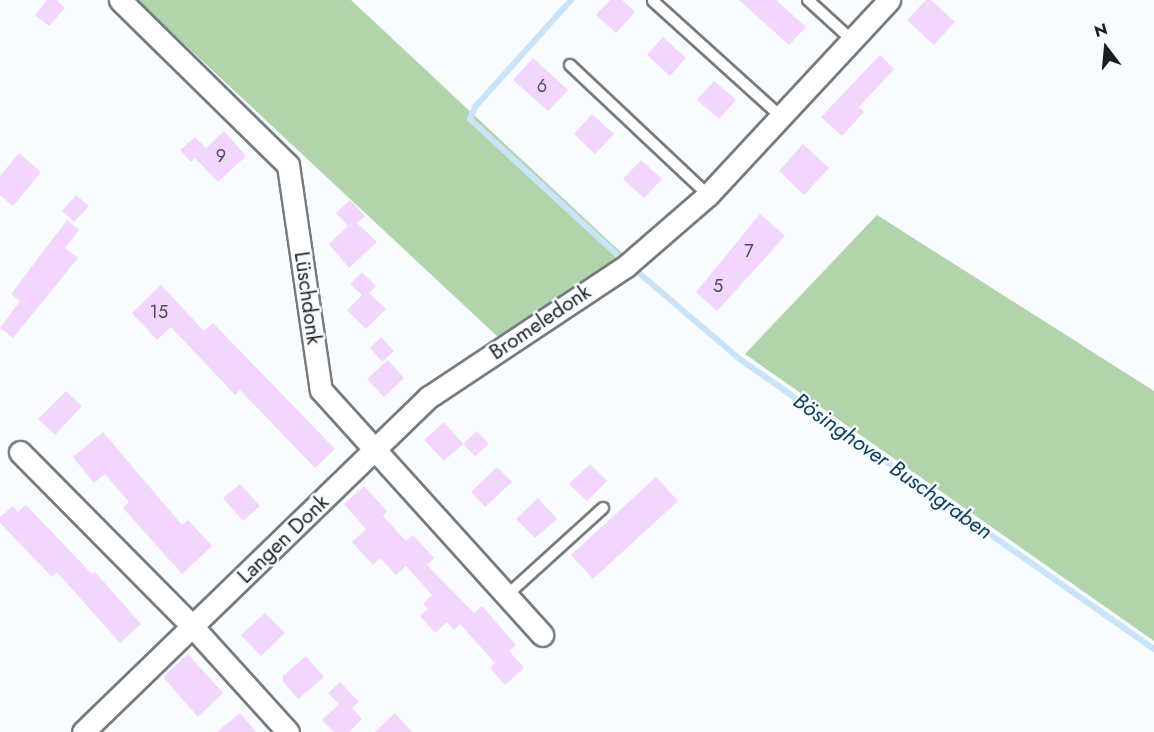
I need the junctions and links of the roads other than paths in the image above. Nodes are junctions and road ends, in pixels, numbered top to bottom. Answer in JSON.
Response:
{"nodes":[{"id":1,"x":120,"y":0,"type":"edge"},
{"id":2,"x":808,"y":0,"type":"edge"},
{"id":3,"x":889,"y":0,"type":"edge"},
{"id":4,"x":653,"y":1,"type":"edge"},
{"id":5,"x":852,"y":40,"type":"junction"},
{"id":6,"x":570,"y":65,"type":"dead end"},
{"id":7,"x":779,"y":115,"type":"junction"},
{"id":8,"x":708,"y":195,"type":"junction"},
{"id":9,"x":20,"y":452,"type":"dead end"},
{"id":10,"x":374,"y":452,"type":"junction"},
{"id":11,"x":603,"y":508,"type":"dead end"},
{"id":12,"x":506,"y":596,"type":"junction"},
{"id":13,"x":192,"y":626,"type":"junction"},
{"id":14,"x":542,"y":635,"type":"dead end"},
{"id":15,"x":82,"y":732,"type":"edge"},
{"id":16,"x":288,"y":732,"type":"edge"}],
"edges":[{"from":1,"to":10,"type":"street","name":"Lüschdonk"},
{"from":2,"to":5,"type":"lane"},
{"from":3,"to":5,"type":"street","name":"Bromeledonk"},
{"from":4,"to":7,"type":"lane"},
{"from":5,"to":7,"type":"street","name":"Bromeledonk"},
{"from":6,"to":8,"type":"lane"},
{"from":7,"to":8,"type":"street","name":"Bromeledonk"},
{"from":8,"to":10,"type":"street","name":"Bromeledonk"},
{"from":9,"to":13,"type":"street"},
{"from":10,"to":12,"type":"street","name":"Lüschdonk"},
{"from":10,"to":13,"type":"street","name":"Langen Donk"},
{"from":11,"to":12,"type":"lane"},
{"from":12,"to":14,"type":"street","name":"Lüschdonk"},
{"from":13,"to":15,"type":"street","name":"Langen Donk"},
{"from":13,"to":16,"type":"street"}]}
